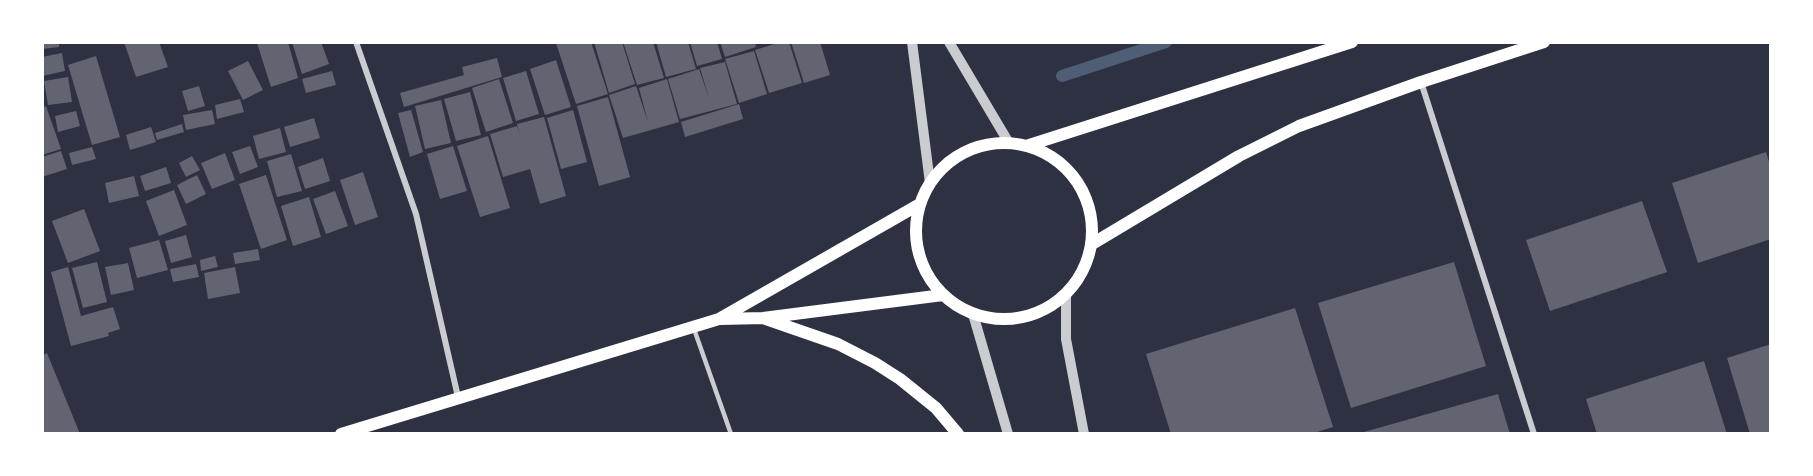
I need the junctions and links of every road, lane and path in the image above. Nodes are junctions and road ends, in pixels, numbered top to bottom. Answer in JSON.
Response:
{"nodes":[{"id":1,"x":356,"y":42,"type":"edge"},
{"id":2,"x":912,"y":42,"type":"edge"},
{"id":3,"x":949,"y":42,"type":"edge"},
{"id":4,"x":1353,"y":42,"type":"edge"},
{"id":5,"x":1544,"y":42,"type":"edge"},
{"id":6,"x":1421,"y":82,"type":"junction"},
{"id":7,"x":1009,"y":143,"type":"junction"},
{"id":8,"x":1026,"y":146,"type":"junction"},
{"id":9,"x":930,"y":183,"type":"junction"},
{"id":10,"x":920,"y":204,"type":"junction"},
{"id":11,"x":1092,"y":244,"type":"junction"},
{"id":12,"x":1066,"y":294,"type":"junction"},
{"id":13,"x":943,"y":295,"type":"junction"},
{"id":14,"x":973,"y":314,"type":"junction"},
{"id":15,"x":763,"y":318,"type":"junction"},
{"id":16,"x":719,"y":319,"type":"junction"},
{"id":17,"x":693,"y":327,"type":"junction"},
{"id":18,"x":458,"y":397,"type":"junction"},
{"id":19,"x":341,"y":434,"type":"edge"},
{"id":20,"x":730,"y":434,"type":"edge"},
{"id":21,"x":958,"y":434,"type":"edge"},
{"id":22,"x":1008,"y":434,"type":"edge"},
{"id":23,"x":1084,"y":434,"type":"edge"},
{"id":24,"x":1534,"y":434,"type":"edge"}],
"edges":[{"from":1,"to":18,"type":"street"},
{"from":2,"to":9,"type":"street"},
{"from":3,"to":7,"type":"street"},
{"from":4,"to":8,"type":"main road"},
{"from":5,"to":6,"type":"main road"},
{"from":6,"to":11,"type":"main road"},
{"from":6,"to":24,"type":"street"},
{"from":7,"to":8,"type":"main road"},
{"from":7,"to":9,"type":"main road"},
{"from":8,"to":11,"type":"main road"},
{"from":9,"to":10,"type":"main road"},
{"from":10,"to":13,"type":"main road"},
{"from":10,"to":16,"type":"main road"},
{"from":11,"to":12,"type":"main road"},
{"from":12,"to":14,"type":"main road"},
{"from":12,"to":23,"type":"street"},
{"from":13,"to":14,"type":"main road"},
{"from":13,"to":15,"type":"main road"},
{"from":14,"to":22,"type":"street"},
{"from":15,"to":16,"type":"main road"},
{"from":15,"to":21,"type":"main road"},
{"from":16,"to":17,"type":"main road"},
{"from":17,"to":18,"type":"main road"},
{"from":17,"to":20,"type":"lane"},
{"from":18,"to":19,"type":"main road"}]}
